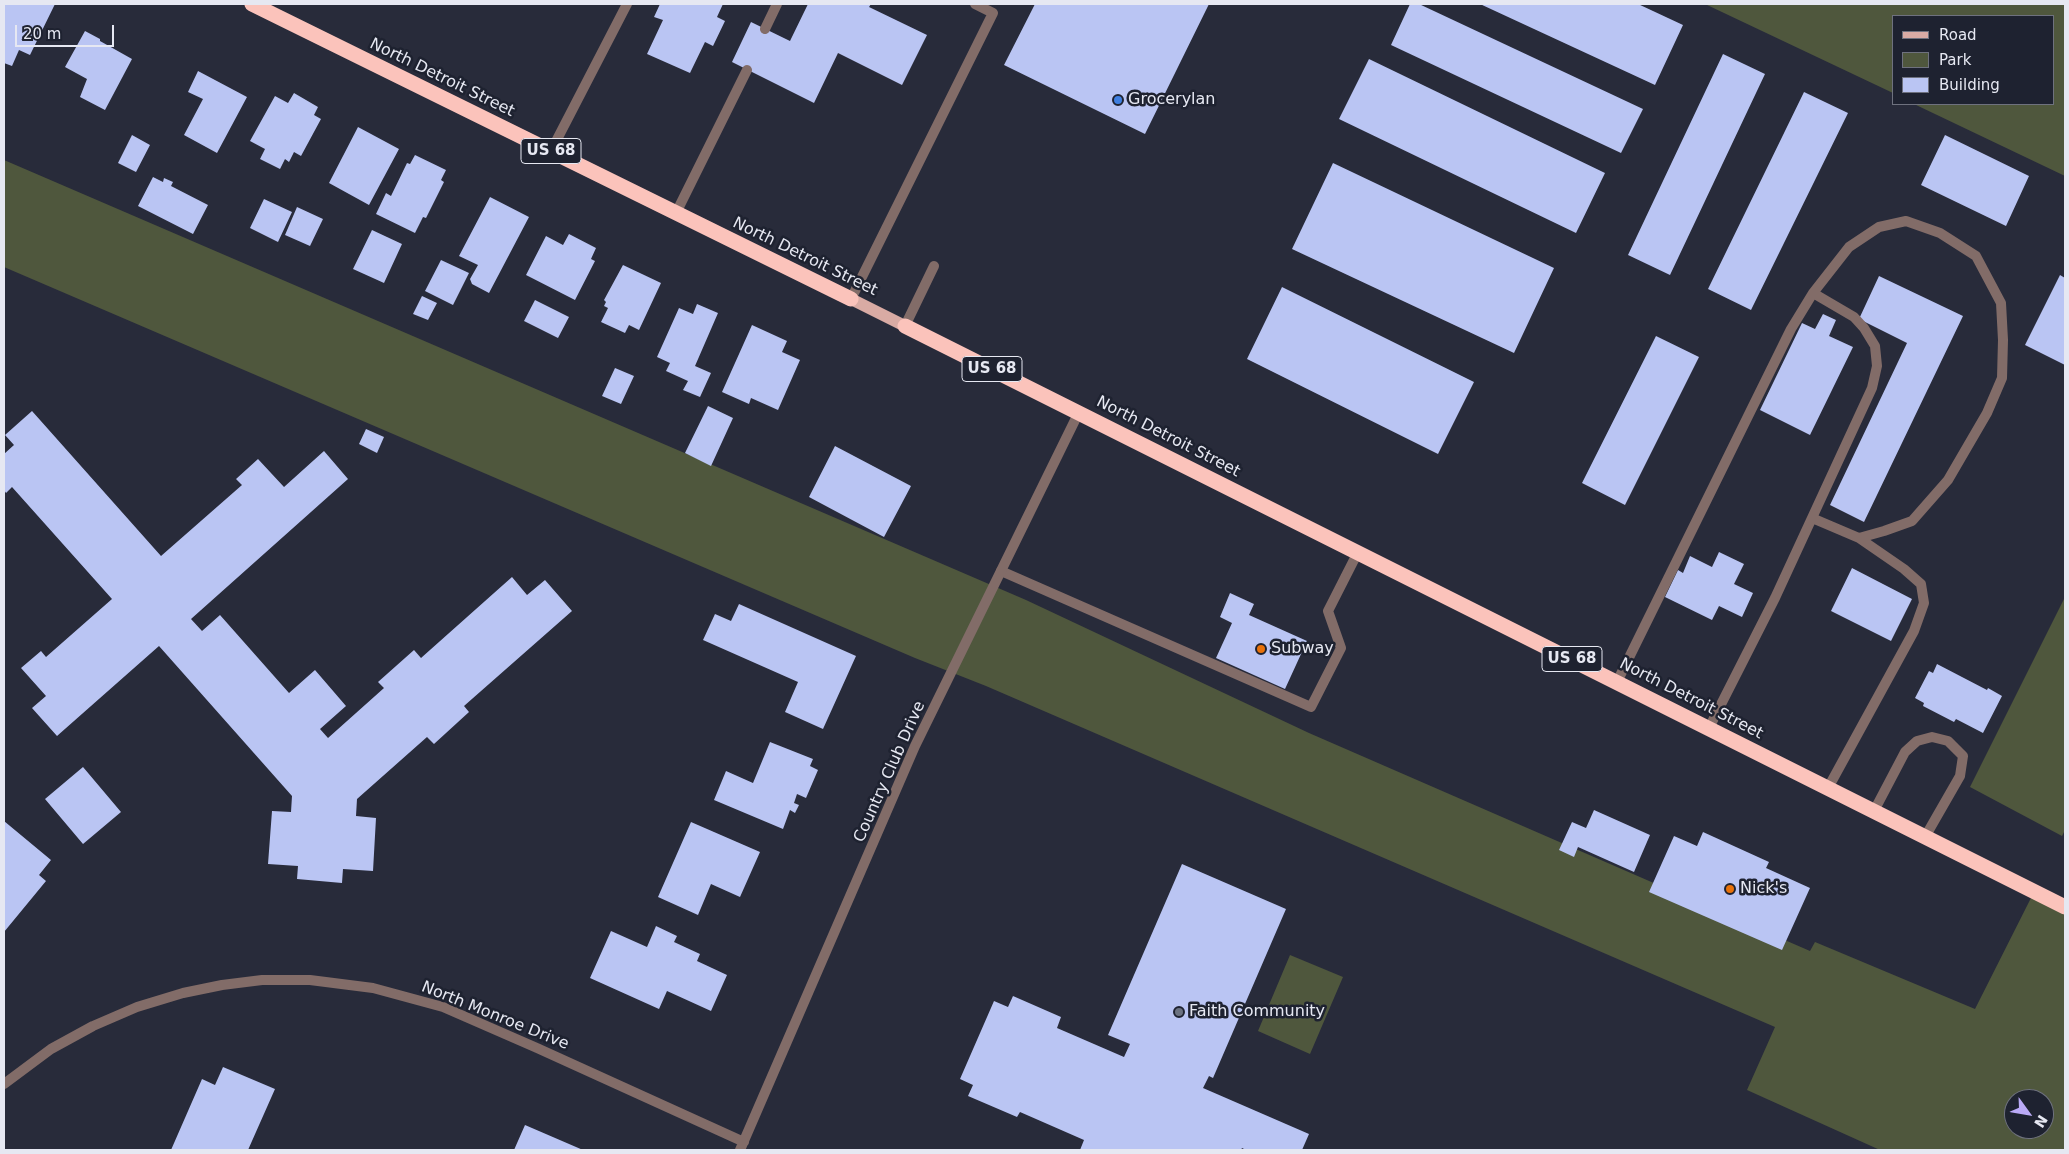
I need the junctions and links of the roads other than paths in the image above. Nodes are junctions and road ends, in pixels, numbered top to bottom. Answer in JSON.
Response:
{"nodes":[{"id":1,"x":252,"y":4,"type":"edge"},
{"id":2,"x":627,"y":4,"type":"edge"},
{"id":3,"x":777,"y":4,"type":"edge"},
{"id":4,"x":975,"y":4,"type":"edge"},
{"id":5,"x":766,"y":29,"type":"dead end"},
{"id":6,"x":747,"y":70,"type":"dead end"},
{"id":7,"x":551,"y":151,"type":"junction"},
{"id":8,"x":676,"y":213,"type":"junction"},
{"id":9,"x":934,"y":266,"type":"dead end"},
{"id":10,"x":1813,"y":293,"type":"junction"},
{"id":11,"x":851,"y":299,"type":"junction"},
{"id":12,"x":905,"y":326,"type":"junction"},
{"id":13,"x":1079,"y":412,"type":"junction"},
{"id":14,"x":1812,"y":518,"type":"junction"},
{"id":15,"x":1859,"y":538,"type":"junction"},
{"id":16,"x":1358,"y":552,"type":"junction"},
{"id":17,"x":1002,"y":570,"type":"junction"},
{"id":18,"x":1617,"y":682,"type":"junction"},
{"id":19,"x":1709,"y":728,"type":"junction"},
{"id":20,"x":1828,"y":788,"type":"junction"},
{"id":21,"x":1874,"y":811,"type":"junction"},
{"id":22,"x":1925,"y":837,"type":"junction"},
{"id":23,"x":2065,"y":907,"type":"edge"},
{"id":24,"x":4,"y":1084,"type":"edge"},
{"id":25,"x":742,"y":1146,"type":"edge"}],
"edges":[{"from":1,"to":7,"type":"highway","name":"North Detroit Street","number":"US 68"},
{"from":2,"to":7,"type":"street"},
{"from":3,"to":5,"type":"street"},
{"from":4,"to":11,"type":"street"},
{"from":6,"to":8,"type":"street"},
{"from":7,"to":8,"type":"highway","name":"North Detroit Street","number":"US 68"},
{"from":8,"to":11,"type":"highway","name":"North Detroit Street","number":"US 68"},
{"from":9,"to":12,"type":"street"},
{"from":10,"to":14,"type":"street"},
{"from":10,"to":15,"type":"street"},
{"from":10,"to":18,"type":"street"},
{"from":11,"to":12,"type":"main road","name":"North Detroit Street","number":"US 68"},
{"from":12,"to":13,"type":"highway","name":"North Detroit Street","number":"US 68"},
{"from":13,"to":16,"type":"highway","name":"North Detroit Street","number":"US 68"},
{"from":13,"to":17,"type":"street","name":"Country Club Drive"},
{"from":14,"to":15,"type":"street"},
{"from":14,"to":19,"type":"street"},
{"from":15,"to":20,"type":"street"},
{"from":16,"to":17,"type":"street"},
{"from":16,"to":18,"type":"highway","name":"North Detroit Street","number":"US 68"},
{"from":17,"to":25,"type":"street","name":"Country Club Drive"},
{"from":18,"to":19,"type":"highway","name":"North Detroit Street","number":"US 68"},
{"from":19,"to":20,"type":"highway","name":"North Detroit Street","number":"US 68"},
{"from":20,"to":21,"type":"highway","name":"North Detroit Street","number":"US 68"},
{"from":21,"to":22,"type":"highway","name":"North Detroit Street","number":"US 68"},
{"from":21,"to":22,"type":"street"},
{"from":22,"to":23,"type":"highway","name":"North Detroit Street","number":"US 68"},
{"from":24,"to":25,"type":"street","name":"North Monroe Drive"}]}
